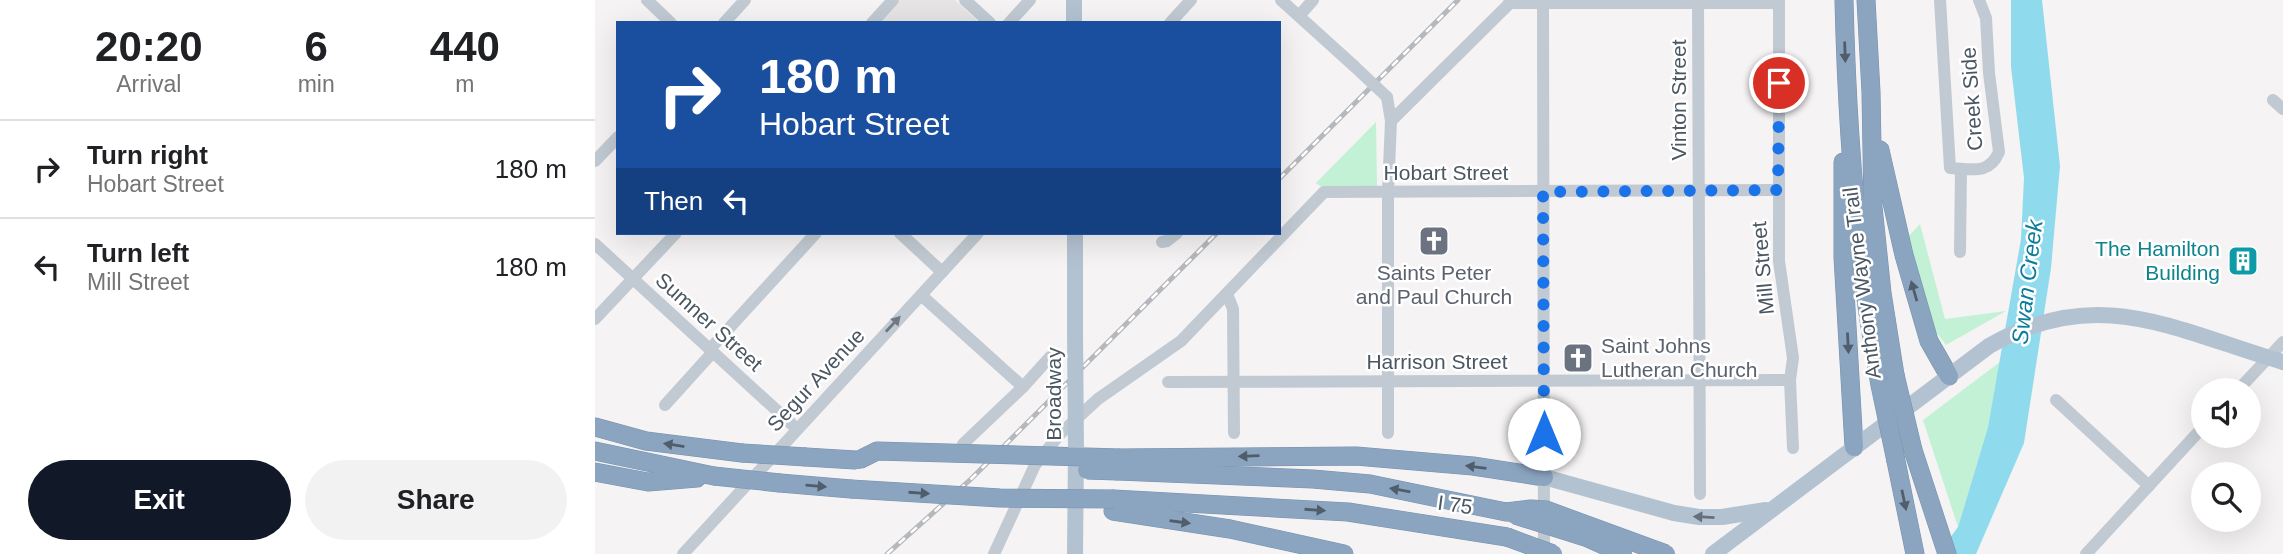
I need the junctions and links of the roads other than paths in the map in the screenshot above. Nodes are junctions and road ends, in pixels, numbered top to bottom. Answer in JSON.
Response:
{"nodes":[{"id":1,"x":647,"y":0,"type":"edge"},
{"id":2,"x":745,"y":0,"type":"edge"},
{"id":3,"x":893,"y":0,"type":"edge"},
{"id":4,"x":965,"y":0,"type":"edge"},
{"id":5,"x":1030,"y":0,"type":"edge"},
{"id":6,"x":1074,"y":0,"type":"edge"},
{"id":7,"x":1191,"y":0,"type":"edge"},
{"id":8,"x":1281,"y":0,"type":"edge"},
{"id":9,"x":1313,"y":0,"type":"edge"},
{"id":10,"x":1844,"y":0,"type":"edge"},
{"id":11,"x":1866,"y":0,"type":"edge"},
{"id":12,"x":1940,"y":0,"type":"edge"},
{"id":13,"x":1979,"y":0,"type":"edge"},
{"id":14,"x":1698,"y":1,"type":"edge"},
{"id":15,"x":1779,"y":1,"type":"edge"},
{"id":16,"x":1511,"y":2,"type":"edge"},
{"id":17,"x":1543,"y":2,"type":"edge"},
{"id":18,"x":1299,"y":16,"type":"junction"},
{"id":19,"x":669,"y":21,"type":"edge"},
{"id":20,"x":726,"y":21,"type":"edge"},
{"id":21,"x":874,"y":21,"type":"edge"},
{"id":22,"x":988,"y":21,"type":"edge"},
{"id":23,"x":1011,"y":21,"type":"edge"},
{"id":24,"x":1075,"y":21,"type":"edge"},
{"id":25,"x":1172,"y":21,"type":"edge"},
{"id":26,"x":1871,"y":92,"type":"junction"},
{"id":27,"x":1847,"y":103,"type":"junction"},
{"id":28,"x":1391,"y":121,"type":"junction"},
{"id":29,"x":616,"y":139,"type":"edge"},
{"id":30,"x":595,"y":161,"type":"edge"},
{"id":31,"x":1961,"y":169,"type":"junction"},
{"id":32,"x":1778,"y":190,"type":"junction"},
{"id":33,"x":1699,"y":191,"type":"junction"},
{"id":34,"x":1388,"y":192,"type":"junction"},
{"id":35,"x":1543,"y":192,"type":"junction"},
{"id":36,"x":674,"y":235,"type":"edge"},
{"id":37,"x":814,"y":235,"type":"edge"},
{"id":38,"x":902,"y":235,"type":"edge"},
{"id":39,"x":976,"y":235,"type":"edge"},
{"id":40,"x":1075,"y":235,"type":"edge"},
{"id":41,"x":1174,"y":235,"type":"edge"},
{"id":42,"x":1162,"y":242,"type":"dead end"},
{"id":43,"x":595,"y":244,"type":"edge"},
{"id":44,"x":1960,"y":252,"type":"dead end"},
{"id":45,"x":942,"y":272,"type":"junction"},
{"id":46,"x":633,"y":279,"type":"junction"},
{"id":47,"x":1227,"y":294,"type":"junction"},
{"id":48,"x":921,"y":295,"type":"junction"},
{"id":49,"x":595,"y":319,"type":"edge"},
{"id":50,"x":2283,"y":342,"type":"edge"},
{"id":51,"x":711,"y":350,"type":"junction"},
{"id":52,"x":1050,"y":357,"type":"dead end"},
{"id":53,"x":2276,"y":360,"type":"edge"},
{"id":54,"x":1949,"y":376,"type":"junction"},
{"id":55,"x":2253,"y":378,"type":"edge"},
{"id":56,"x":1790,"y":380,"type":"junction"},
{"id":57,"x":1887,"y":380,"type":"junction"},
{"id":58,"x":1388,"y":381,"type":"junction"},
{"id":59,"x":1544,"y":381,"type":"junction"},
{"id":60,"x":1699,"y":381,"type":"junction"},
{"id":61,"x":1168,"y":382,"type":"dead end"},
{"id":62,"x":1234,"y":382,"type":"junction"},
{"id":63,"x":1023,"y":387,"type":"junction"},
{"id":64,"x":2056,"y":400,"type":"dead end"},
{"id":65,"x":665,"y":405,"type":"dead end"},
{"id":66,"x":595,"y":427,"type":"edge"},
{"id":67,"x":797,"y":429,"type":"junction"},
{"id":68,"x":1234,"y":433,"type":"dead end"},
{"id":69,"x":1388,"y":433,"type":"dead end"},
{"id":70,"x":2191,"y":441,"type":"edge"},
{"id":71,"x":963,"y":444,"type":"dead end"},
{"id":72,"x":1854,"y":447,"type":"junction"},
{"id":73,"x":1793,"y":448,"type":"dead end"},
{"id":74,"x":595,"y":451,"type":"edge"},
{"id":75,"x":1119,"y":465,"type":"junction"},
{"id":76,"x":595,"y":472,"type":"edge"},
{"id":77,"x":714,"y":476,"type":"junction"},
{"id":78,"x":1543,"y":477,"type":"junction"},
{"id":79,"x":2149,"y":486,"type":"junction"},
{"id":80,"x":1700,"y":494,"type":"dead end"},
{"id":81,"x":1114,"y":505,"type":"junction"},
{"id":82,"x":1772,"y":508,"type":"junction"},
{"id":83,"x":1498,"y":511,"type":"junction"},
{"id":84,"x":1913,"y":546,"type":"edge"},
{"id":85,"x":683,"y":554,"type":"edge"},
{"id":86,"x":994,"y":554,"type":"edge"},
{"id":87,"x":1075,"y":554,"type":"edge"},
{"id":88,"x":1345,"y":554,"type":"edge"},
{"id":89,"x":1544,"y":554,"type":"edge"},
{"id":90,"x":1553,"y":554,"type":"edge"},
{"id":91,"x":1623,"y":554,"type":"edge"},
{"id":92,"x":1666,"y":554,"type":"edge"},
{"id":93,"x":1713,"y":554,"type":"edge"},
{"id":94,"x":1947,"y":554,"type":"edge"},
{"id":95,"x":2086,"y":554,"type":"edge"}],
"edges":[{"from":1,"to":19,"type":"street"},
{"from":2,"to":20,"type":"street"},
{"from":3,"to":21,"type":"street"},
{"from":4,"to":22,"type":"street"},
{"from":5,"to":23,"type":"street"},
{"from":6,"to":24,"type":"main road"},
{"from":7,"to":25,"type":"street"},
{"from":8,"to":18,"type":"street"},
{"from":9,"to":18,"type":"street"},
{"from":10,"to":27,"type":"highway","name":"Anthony Wayne Trail","one_way":true},
{"from":11,"to":26,"type":"highway","name":"Anthony Wayne Trail"},
{"from":12,"to":31,"type":"street","name":"Creek Side"},
{"from":13,"to":31,"type":"street","name":"Creek Side"},
{"from":14,"to":15,"type":"street"},
{"from":14,"to":17,"type":"street"},
{"from":14,"to":33,"type":"street","name":"Vinton Street"},
{"from":15,"to":32,"type":"street","name":"Mill Street"},
{"from":16,"to":17,"type":"street"},
{"from":16,"to":28,"type":"street"},
{"from":17,"to":35,"type":"street"},
{"from":18,"to":28,"type":"street","bridge":true},
{"from":54,"to":26,"type":"highway","one_way":true},
{"from":26,"to":57,"type":"highway","name":"Anthony Wayne Trail"},
{"from":27,"to":57,"type":"highway","name":"Anthony Wayne Trail"},
{"from":27,"to":72,"type":"highway","one_way":true},
{"from":28,"to":34,"type":"street"},
{"from":29,"to":30,"type":"street"},
{"from":31,"to":44,"type":"street","name":"Creek Side"},
{"from":32,"to":33,"type":"street","name":"Hobart Street"},
{"from":32,"to":56,"type":"street","name":"Mill Street"},
{"from":33,"to":35,"type":"street","name":"Hobart Street"},
{"from":33,"to":60,"type":"street","name":"Vinton Street"},
{"from":34,"to":35,"type":"street","name":"Hobart Street"},
{"from":34,"to":47,"type":"street","name":"Hobart Street"},
{"from":34,"to":58,"type":"street"},
{"from":35,"to":59,"type":"street"},
{"from":36,"to":46,"type":"street"},
{"from":37,"to":51,"type":"street"},
{"from":38,"to":45,"type":"street"},
{"from":39,"to":45,"type":"street","name":"Segur Avenue"},
{"from":40,"to":87,"type":"main road","name":"Broadway","bridge":true},
{"from":41,"to":42,"type":"street"},
{"from":43,"to":46,"type":"street","name":"Sumner Street"},
{"from":45,"to":48,"type":"street","name":"Segur Avenue"},
{"from":46,"to":49,"type":"street"},
{"from":46,"to":51,"type":"street","name":"Sumner Street"},
{"from":47,"to":62,"type":"street"},
{"from":47,"to":86,"type":"street"},
{"from":48,"to":63,"type":"street"},
{"from":67,"to":48,"type":"street","name":"Segur Avenue","one_way":true},
{"from":50,"to":53,"type":"street"},
{"from":51,"to":65,"type":"street"},
{"from":51,"to":67,"type":"street","name":"Sumner Street"},
{"from":52,"to":63,"type":"street"},
{"from":53,"to":54,"type":"main road"},
{"from":53,"to":55,"type":"street"},
{"from":54,"to":72,"type":"main road"},
{"from":56,"to":60,"type":"street","name":"Harrison Street"},
{"from":56,"to":73,"type":"street","name":"Mill Street"},
{"from":57,"to":84,"type":"highway","name":"Anthony Wayne Trail","one_way":true,"bridge":true},
{"from":57,"to":94,"type":"highway","name":"Anthony Wayne Trail","bridge":true},
{"from":58,"to":59,"type":"street","name":"Harrison Street"},
{"from":58,"to":62,"type":"street","name":"Harrison Street"},
{"from":58,"to":69,"type":"street"},
{"from":59,"to":60,"type":"street","name":"Harrison Street"},
{"from":59,"to":78,"type":"street"},
{"from":60,"to":80,"type":"street","name":"Vinton Street"},
{"from":61,"to":62,"type":"street","name":"Harrison Street"},
{"from":62,"to":68,"type":"street"},
{"from":63,"to":71,"type":"street"},
{"from":64,"to":79,"type":"street"},
{"from":75,"to":66,"type":"highway","number":"I 75","one_way":true,"bridge":true},
{"from":67,"to":85,"type":"street","name":"Segur Avenue"},
{"from":70,"to":79,"type":"street"},
{"from":72,"to":82,"type":"main road"},
{"from":74,"to":77,"type":"highway"},
{"from":78,"to":75,"type":"highway","one_way":true},
{"from":83,"to":75,"type":"highway","number":"I 75","one_way":true},
{"from":76,"to":77,"type":"highway"},
{"from":77,"to":81,"type":"highway","one_way":true,"bridge":true},
{"from":82,"to":78,"type":"main road","one_way":true},
{"from":78,"to":89,"type":"street"},
{"from":79,"to":95,"type":"street"},
{"from":81,"to":88,"type":"highway","one_way":true},
{"from":81,"to":90,"type":"highway","name":"I 75","one_way":true,"bridge":true},
{"from":82,"to":93,"type":"main road"},
{"from":83,"to":91,"type":"highway","bridge":true},
{"from":83,"to":92,"type":"highway","bridge":true}]}
